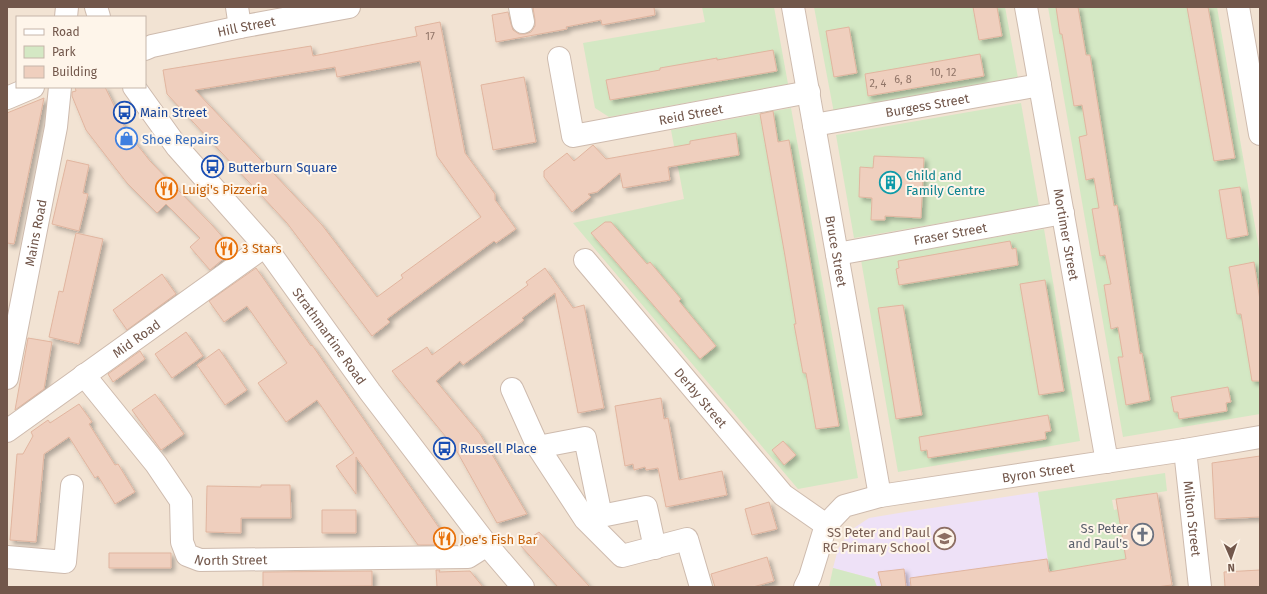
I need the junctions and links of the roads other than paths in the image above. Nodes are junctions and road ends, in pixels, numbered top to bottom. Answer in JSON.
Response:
{"nodes":[{"id":1,"x":349,"y":7,"type":"edge"},
{"id":2,"x":793,"y":7,"type":"edge"},
{"id":3,"x":1026,"y":7,"type":"edge"},
{"id":4,"x":1238,"y":7,"type":"edge"},
{"id":5,"x":316,"y":10,"type":"edge"},
{"id":6,"x":238,"y":17,"type":"edge"},
{"id":7,"x":146,"y":49,"type":"edge"},
{"id":8,"x":559,"y":58,"type":"dead end"},
{"id":9,"x":1040,"y":85,"type":"junction"},
{"id":10,"x":31,"y":88,"type":"edge"},
{"id":11,"x":60,"y":88,"type":"edge"},
{"id":12,"x":135,"y":88,"type":"edge"},
{"id":13,"x":809,"y":92,"type":"junction"},
{"id":14,"x":7,"y":98,"type":"edge"},
{"id":15,"x":814,"y":125,"type":"junction"},
{"id":16,"x":1260,"y":134,"type":"edge"},
{"id":17,"x":1063,"y":213,"type":"junction"},
{"id":18,"x":265,"y":246,"type":"junction"},
{"id":19,"x":837,"y":254,"type":"junction"},
{"id":20,"x":585,"y":260,"type":"dead end"},
{"id":21,"x":12,"y":331,"type":"edge"},
{"id":22,"x":84,"y":375,"type":"junction"},
{"id":23,"x":7,"y":378,"type":"edge"},
{"id":24,"x":512,"y":389,"type":"dead end"},
{"id":25,"x":7,"y":431,"type":"edge"},
{"id":26,"x":1260,"y":437,"type":"edge"},
{"id":27,"x":538,"y":447,"type":"junction"},
{"id":28,"x":1185,"y":450,"type":"junction"},
{"id":29,"x":1108,"y":462,"type":"junction"},
{"id":30,"x":72,"y":486,"type":"dead end"},
{"id":31,"x":880,"y":496,"type":"junction"},
{"id":32,"x":593,"y":518,"type":"junction"},
{"id":33,"x":826,"y":525,"type":"junction"},
{"id":34,"x":487,"y":545,"type":"junction"},
{"id":35,"x":655,"y":548,"type":"junction"},
{"id":36,"x":7,"y":557,"type":"edge"},
{"id":37,"x":523,"y":587,"type":"edge"},
{"id":38,"x":701,"y":587,"type":"edge"},
{"id":39,"x":805,"y":587,"type":"edge"},
{"id":40,"x":1200,"y":587,"type":"edge"}],
"edges":[{"from":1,"to":5,"type":"street","name":"Hill Street"},
{"from":2,"to":13,"type":"street","name":"Bruce Street"},
{"from":3,"to":9,"type":"street","name":"Mortimer Street"},
{"from":4,"to":16,"type":"street"},
{"from":5,"to":6,"type":"street","name":"Hill Street"},
{"from":6,"to":7,"type":"street","name":"Hill Street"},
{"from":8,"to":13,"type":"street","name":"Reid Street"},
{"from":9,"to":15,"type":"street","name":"Burgess Street"},
{"from":9,"to":17,"type":"street","name":"Mortimer Street"},
{"from":10,"to":14,"type":"street"},
{"from":11,"to":21,"type":"street","name":"Mains Road"},
{"from":12,"to":18,"type":"street","name":"Strathmartine Road"},
{"from":13,"to":15,"type":"street","name":"Bruce Street"},
{"from":15,"to":19,"type":"street","name":"Bruce Street"},
{"from":17,"to":19,"type":"street","name":"Fraser Street"},
{"from":17,"to":29,"type":"street","name":"Mortimer Street"},
{"from":18,"to":22,"type":"street","name":"Mid Road"},
{"from":18,"to":34,"type":"street","name":"Strathmartine Road"},
{"from":19,"to":31,"type":"street","name":"Bruce Street"},
{"from":20,"to":33,"type":"street","name":"Derby Street"},
{"from":21,"to":23,"type":"street","name":"Mains Road"},
{"from":22,"to":25,"type":"street","name":"Mid Road"},
{"from":22,"to":34,"type":"street","name":"North Street"},
{"from":24,"to":27,"type":"street"},
{"from":26,"to":28,"type":"street","name":"Byron Street"},
{"from":27,"to":32,"type":"street"},
{"from":27,"to":32,"type":"street"},
{"from":28,"to":29,"type":"street","name":"Byron Street"},
{"from":28,"to":40,"type":"street","name":"Milton Street"},
{"from":29,"to":31,"type":"street","name":"Byron Street"},
{"from":30,"to":36,"type":"street"},
{"from":31,"to":33,"type":"street","name":"Byron Street"},
{"from":32,"to":35,"type":"street"},
{"from":32,"to":35,"type":"street"},
{"from":33,"to":39,"type":"street"},
{"from":34,"to":37,"type":"street","name":"Strathmartine Road"},
{"from":35,"to":38,"type":"street"}]}
